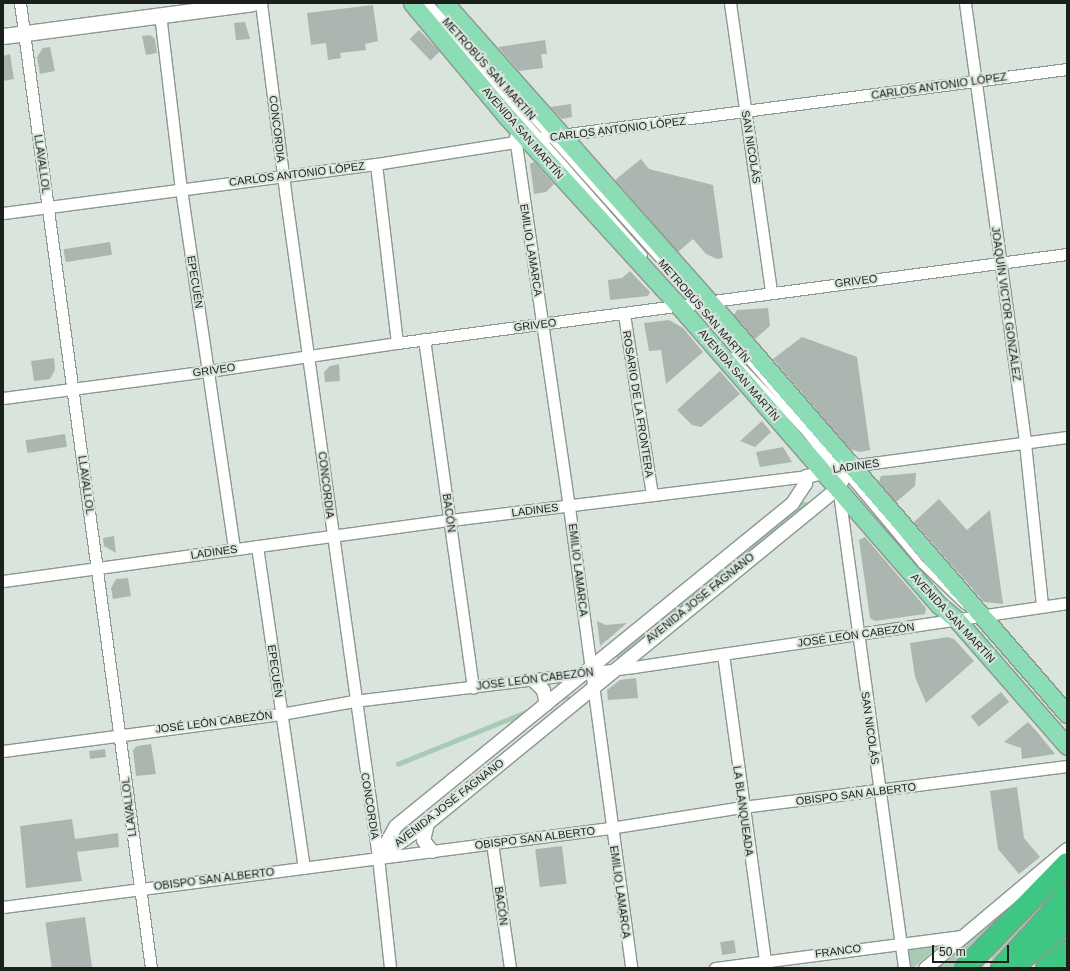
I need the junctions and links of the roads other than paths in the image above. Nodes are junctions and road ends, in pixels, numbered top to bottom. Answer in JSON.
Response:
{"nodes":[{"id":1,"x":20,"y":3,"type":"edge"},
{"id":2,"x":252,"y":3,"type":"edge"},
{"id":3,"x":261,"y":3,"type":"edge"},
{"id":4,"x":412,"y":3,"type":"edge"},
{"id":5,"x":423,"y":3,"type":"edge"},
{"id":6,"x":430,"y":3,"type":"edge"},
{"id":7,"x":445,"y":3,"type":"edge"},
{"id":8,"x":730,"y":3,"type":"edge"},
{"id":9,"x":965,"y":3,"type":"edge"},
{"id":10,"x":160,"y":14,"type":"junction"},
{"id":11,"x":24,"y":33,"type":"junction"},
{"id":12,"x":3,"y":36,"type":"edge"},
{"id":13,"x":1067,"y":69,"type":"edge"},
{"id":14,"x":976,"y":81,"type":"junction"},
{"id":15,"x":746,"y":113,"type":"junction"},
{"id":16,"x":539,"y":139,"type":"junction"},
{"id":17,"x":376,"y":164,"type":"junction"},
{"id":18,"x":282,"y":176,"type":"junction"},
{"id":19,"x":181,"y":189,"type":"junction"},
{"id":20,"x":47,"y":207,"type":"junction"},
{"id":21,"x":3,"y":213,"type":"edge"},
{"id":22,"x":1067,"y":254,"type":"edge"},
{"id":23,"x":650,"y":262,"type":"dead end"},
{"id":24,"x":1001,"y":263,"type":"junction"},
{"id":25,"x":771,"y":292,"type":"junction"},
{"id":26,"x":690,"y":302,"type":"junction"},
{"id":27,"x":624,"y":314,"type":"junction"},
{"id":28,"x":543,"y":324,"type":"junction"},
{"id":29,"x":424,"y":339,"type":"junction"},
{"id":30,"x":397,"y":343,"type":"junction"},
{"id":31,"x":309,"y":356,"type":"junction"},
{"id":32,"x":209,"y":371,"type":"junction"},
{"id":33,"x":73,"y":389,"type":"junction"},
{"id":34,"x":3,"y":398,"type":"edge"},
{"id":35,"x":1067,"y":437,"type":"edge"},
{"id":36,"x":1025,"y":443,"type":"junction"},
{"id":37,"x":839,"y":474,"type":"junction"},
{"id":38,"x":806,"y":476,"type":"junction"},
{"id":39,"x":652,"y":495,"type":"junction"},
{"id":40,"x":854,"y":496,"type":"dead end"},
{"id":41,"x":569,"y":507,"type":"junction"},
{"id":42,"x":868,"y":512,"type":"dead end"},
{"id":43,"x":450,"y":520,"type":"junction"},
{"id":44,"x":332,"y":536,"type":"junction"},
{"id":45,"x":257,"y":546,"type":"junction"},
{"id":46,"x":234,"y":549,"type":"junction"},
{"id":47,"x":97,"y":568,"type":"junction"},
{"id":48,"x":3,"y":581,"type":"edge"},
{"id":49,"x":928,"y":581,"type":"dead end"},
{"id":50,"x":1067,"y":603,"type":"edge"},
{"id":51,"x":948,"y":604,"type":"dead end"},
{"id":52,"x":1042,"y":606,"type":"junction"},
{"id":53,"x":980,"y":616,"type":"junction"},
{"id":54,"x":957,"y":620,"type":"junction"},
{"id":55,"x":857,"y":635,"type":"junction"},
{"id":56,"x":723,"y":654,"type":"junction"},
{"id":57,"x":613,"y":670,"type":"junction"},
{"id":58,"x":588,"y":671,"type":"junction"},
{"id":59,"x":533,"y":680,"type":"junction"},
{"id":60,"x":593,"y":687,"type":"junction"},
{"id":61,"x":473,"y":688,"type":"junction"},
{"id":62,"x":354,"y":701,"type":"junction"},
{"id":63,"x":546,"y":704,"type":"junction"},
{"id":64,"x":281,"y":714,"type":"junction"},
{"id":65,"x":1067,"y":714,"type":"edge"},
{"id":66,"x":121,"y":734,"type":"junction"},
{"id":67,"x":1067,"y":746,"type":"edge"},
{"id":68,"x":3,"y":751,"type":"edge"},
{"id":69,"x":1067,"y":766,"type":"edge"},
{"id":70,"x":878,"y":792,"type":"junction"},
{"id":71,"x":742,"y":807,"type":"junction"},
{"id":72,"x":414,"y":809,"type":"junction"},
{"id":73,"x":426,"y":823,"type":"junction"},
{"id":74,"x":610,"y":828,"type":"junction"},
{"id":75,"x":492,"y":843,"type":"junction"},
{"id":76,"x":1067,"y":849,"type":"edge"},
{"id":77,"x":432,"y":851,"type":"junction"},
{"id":78,"x":378,"y":857,"type":"junction"},
{"id":79,"x":1067,"y":863,"type":"edge"},
{"id":80,"x":304,"y":868,"type":"junction"},
{"id":81,"x":139,"y":889,"type":"junction"},
{"id":82,"x":1067,"y":891,"type":"edge"},
{"id":83,"x":3,"y":907,"type":"edge"},
{"id":84,"x":1067,"y":922,"type":"edge"},
{"id":85,"x":962,"y":936,"type":"junction"},
{"id":86,"x":992,"y":942,"type":"junction"},
{"id":87,"x":900,"y":944,"type":"junction"},
{"id":88,"x":1067,"y":950,"type":"edge"},
{"id":89,"x":765,"y":964,"type":"edge"},
{"id":90,"x":151,"y":968,"type":"edge"},
{"id":91,"x":390,"y":968,"type":"edge"},
{"id":92,"x":510,"y":968,"type":"edge"},
{"id":93,"x":631,"y":968,"type":"edge"},
{"id":94,"x":714,"y":968,"type":"edge"},
{"id":95,"x":904,"y":968,"type":"edge"},
{"id":96,"x":925,"y":968,"type":"edge"},
{"id":97,"x":964,"y":968,"type":"edge"},
{"id":98,"x":981,"y":968,"type":"edge"},
{"id":99,"x":1001,"y":968,"type":"edge"},
{"id":100,"x":1012,"y":968,"type":"edge"},
{"id":101,"x":1046,"y":968,"type":"edge"}],
"edges":[{"from":1,"to":11,"type":"street","name":"LLAVALLOL"},
{"from":2,"to":10,"type":"main road"},
{"from":3,"to":18,"type":"street","name":"CONCORDIA"},
{"from":4,"to":16,"type":"main road","name":"AVENIDA SAN MARTÍN"},
{"from":5,"to":16,"type":"lane","name":"METROBÚS SAN MARTÍN"},
{"from":6,"to":16,"type":"lane","name":"METROBÚS SAN MARTÍN"},
{"from":7,"to":16,"type":"main road","name":"AVENIDA SAN MARTÍN"},
{"from":8,"to":15,"type":"street","name":"SAN NICOLÁS"},
{"from":9,"to":14,"type":"street","name":"JOAQUÍN VICTOR GONZÁLEZ"},
{"from":10,"to":11,"type":"main road"},
{"from":10,"to":19,"type":"street","name":"EPECUÉN"},
{"from":11,"to":12,"type":"main road"},
{"from":11,"to":20,"type":"street","name":"LLAVALLOL"},
{"from":13,"to":14,"type":"street","name":"CARLOS ANTONIO LÓPEZ"},
{"from":14,"to":15,"type":"street","name":"CARLOS ANTONIO LÓPEZ"},
{"from":14,"to":24,"type":"street","name":"JOAQUÍN VICTOR GONZÁLEZ"},
{"from":15,"to":16,"type":"street","name":"CARLOS ANTONIO LÓPEZ"},
{"from":15,"to":25,"type":"street","name":"SAN NICOLÁS"},
{"from":16,"to":17,"type":"street","name":"CARLOS ANTONIO LÓPEZ"},
{"from":16,"to":23,"type":"lane","name":"METROBÚS SAN MARTÍN"},
{"from":16,"to":26,"type":"main road","name":"AVENIDA SAN MARTÍN"},
{"from":16,"to":26,"type":"main road","name":"AVENIDA SAN MARTÍN"},
{"from":16,"to":28,"type":"street","name":"EMILIO LAMARCA"},
{"from":17,"to":18,"type":"street","name":"CARLOS ANTONIO LÓPEZ"},
{"from":17,"to":30,"type":"street"},
{"from":18,"to":19,"type":"street","name":"CARLOS ANTONIO LÓPEZ"},
{"from":18,"to":31,"type":"street","name":"CONCORDIA"},
{"from":19,"to":20,"type":"street","name":"CARLOS ANTONIO LÓPEZ"},
{"from":19,"to":32,"type":"street","name":"EPECUÉN"},
{"from":20,"to":21,"type":"street","name":"CARLOS ANTONIO LÓPEZ"},
{"from":20,"to":33,"type":"street","name":"LLAVALLOL"},
{"from":22,"to":24,"type":"street","name":"GRIVEO"},
{"from":24,"to":25,"type":"street","name":"GRIVEO"},
{"from":24,"to":36,"type":"street","name":"JOAQUÍN VICTOR GONZÁLEZ"},
{"from":25,"to":26,"type":"street","name":"GRIVEO"},
{"from":26,"to":27,"type":"street","name":"GRIVEO"},
{"from":26,"to":37,"type":"main road","name":"AVENIDA SAN MARTÍN"},
{"from":26,"to":37,"type":"main road","name":"AVENIDA SAN MARTÍN"},
{"from":27,"to":28,"type":"street","name":"GRIVEO"},
{"from":27,"to":39,"type":"street","name":"ROSARIO DE LA FRONTERA"},
{"from":28,"to":29,"type":"street","name":"GRIVEO"},
{"from":28,"to":41,"type":"street","name":"EMILIO LAMARCA"},
{"from":29,"to":30,"type":"street","name":"GRIVEO"},
{"from":29,"to":43,"type":"street","name":"BACÓN"},
{"from":30,"to":31,"type":"street","name":"GRIVEO"},
{"from":31,"to":32,"type":"street","name":"GRIVEO"},
{"from":31,"to":44,"type":"street","name":"CONCORDIA"},
{"from":32,"to":33,"type":"street","name":"GRIVEO"},
{"from":32,"to":46,"type":"street","name":"EPECUÉN"},
{"from":33,"to":34,"type":"street","name":"GRIVEO"},
{"from":33,"to":47,"type":"street","name":"LLAVALLOL"},
{"from":35,"to":36,"type":"street","name":"LADINES"},
{"from":36,"to":37,"type":"street","name":"LADINES"},
{"from":36,"to":52,"type":"street","name":"JOAQUÍN VICTOR GONZÁLEZ"},
{"from":37,"to":38,"type":"street","name":"LADINES"},
{"from":37,"to":40,"type":"lane"},
{"from":37,"to":53,"type":"main road","name":"AVENIDA SAN MARTÍN"},
{"from":37,"to":54,"type":"main road","name":"AVENIDA SAN MARTÍN"},
{"from":37,"to":55,"type":"street","name":"SAN NICOLÁS"},
{"from":37,"to":57,"type":"street","name":"AVENIDA JOSÉ FAGNANO"},
{"from":38,"to":39,"type":"street","name":"LADINES"},
{"from":38,"to":58,"type":"street","name":"AVENIDA JOSÉ FAGNANO"},
{"from":39,"to":41,"type":"street","name":"LADINES"},
{"from":41,"to":43,"type":"street","name":"LADINES"},
{"from":41,"to":58,"type":"street","name":"EMILIO LAMARCA"},
{"from":42,"to":49,"type":"lane"},
{"from":43,"to":44,"type":"street","name":"LADINES"},
{"from":43,"to":61,"type":"street","name":"BACÓN"},
{"from":44,"to":45,"type":"street","name":"LADINES"},
{"from":44,"to":62,"type":"street","name":"CONCORDIA"},
{"from":45,"to":46,"type":"street","name":"LADINES"},
{"from":45,"to":64,"type":"street","name":"EPECUÉN"},
{"from":46,"to":47,"type":"street","name":"LADINES"},
{"from":47,"to":48,"type":"street","name":"LADINES"},
{"from":47,"to":66,"type":"street","name":"LLAVALLOL"},
{"from":50,"to":52,"type":"street","name":"JOSÉ LEÓN CABEZÓN"},
{"from":51,"to":54,"type":"lane"},
{"from":52,"to":53,"type":"street","name":"JOSÉ LEÓN CABEZÓN"},
{"from":53,"to":54,"type":"street","name":"JOSÉ LEÓN CABEZÓN"},
{"from":53,"to":65,"type":"main road","name":"AVENIDA SAN MARTÍN"},
{"from":54,"to":55,"type":"street","name":"JOSÉ LEÓN CABEZÓN"},
{"from":54,"to":67,"type":"main road","name":"AVENIDA SAN MARTÍN"},
{"from":55,"to":56,"type":"street","name":"JOSÉ LEÓN CABEZÓN"},
{"from":55,"to":70,"type":"street","name":"SAN NICOLÁS"},
{"from":56,"to":57,"type":"street","name":"JOSÉ LEÓN CABEZÓN"},
{"from":56,"to":71,"type":"street","name":"LA BLANQUEADA"},
{"from":57,"to":58,"type":"street","name":"JOSÉ LEÓN CABEZÓN"},
{"from":57,"to":60,"type":"street","name":"AVENIDA JOSÉ FAGNANO"},
{"from":58,"to":59,"type":"street","name":"JOSÉ LEÓN CABEZÓN"},
{"from":58,"to":60,"type":"street","name":"EMILIO LAMARCA"},
{"from":58,"to":63,"type":"street","name":"AVENIDA JOSÉ FAGNANO"},
{"from":59,"to":61,"type":"street","name":"JOSÉ LEÓN CABEZÓN"},
{"from":59,"to":63,"type":"street"},
{"from":60,"to":73,"type":"street","name":"AVENIDA JOSÉ FAGNANO"},
{"from":60,"to":74,"type":"street","name":"EMILIO LAMARCA"},
{"from":61,"to":62,"type":"street","name":"JOSÉ LEÓN CABEZÓN"},
{"from":62,"to":64,"type":"street","name":"JOSÉ LEÓN CABEZÓN"},
{"from":62,"to":78,"type":"street","name":"CONCORDIA"},
{"from":63,"to":72,"type":"street","name":"AVENIDA JOSÉ FAGNANO"},
{"from":64,"to":66,"type":"street","name":"JOSÉ LEÓN CABEZÓN"},
{"from":64,"to":80,"type":"street","name":"EPECUÉN"},
{"from":66,"to":68,"type":"street","name":"JOSÉ LEÓN CABEZÓN"},
{"from":66,"to":81,"type":"street","name":"LLAVALLOL"},
{"from":69,"to":70,"type":"street","name":"OBISPO SAN ALBERTO"},
{"from":70,"to":71,"type":"street","name":"OBISPO SAN ALBERTO"},
{"from":70,"to":87,"type":"street","name":"SAN NICOLÁS"},
{"from":71,"to":74,"type":"street","name":"OBISPO SAN ALBERTO"},
{"from":71,"to":89,"type":"street","name":"LA BLANQUEADA"},
{"from":72,"to":73,"type":"street"},
{"from":72,"to":78,"type":"street","name":"AVENIDA JOSÉ FAGNANO"},
{"from":73,"to":77,"type":"street"},
{"from":73,"to":78,"type":"street","name":"AVENIDA JOSÉ FAGNANO"},
{"from":74,"to":75,"type":"street","name":"OBISPO SAN ALBERTO"},
{"from":74,"to":93,"type":"street","name":"EMILIO LAMARCA"},
{"from":75,"to":77,"type":"street","name":"OBISPO SAN ALBERTO"},
{"from":75,"to":92,"type":"street","name":"BACÓN"},
{"from":76,"to":85,"type":"street"},
{"from":77,"to":78,"type":"street","name":"OBISPO SAN ALBERTO"},
{"from":78,"to":80,"type":"street","name":"OBISPO SAN ALBERTO"},
{"from":78,"to":91,"type":"street","name":"CONCORDIA"},
{"from":79,"to":86,"type":"highway"},
{"from":80,"to":81,"type":"street","name":"OBISPO SAN ALBERTO"},
{"from":81,"to":83,"type":"street","name":"OBISPO SAN ALBERTO"},
{"from":81,"to":90,"type":"street","name":"LLAVALLOL"},
{"from":82,"to":99,"type":"highway"},
{"from":84,"to":100,"type":"highway"},
{"from":85,"to":87,"type":"street","name":"FRANCO"},
{"from":85,"to":96,"type":"street"},
{"from":86,"to":97,"type":"highway"},
{"from":86,"to":98,"type":"highway"},
{"from":87,"to":89,"type":"street","name":"FRANCO"},
{"from":87,"to":95,"type":"street","name":"SAN NICOLÁS"},
{"from":88,"to":101,"type":"highway"},
{"from":89,"to":94,"type":"street","name":"FRANCO"}]}
